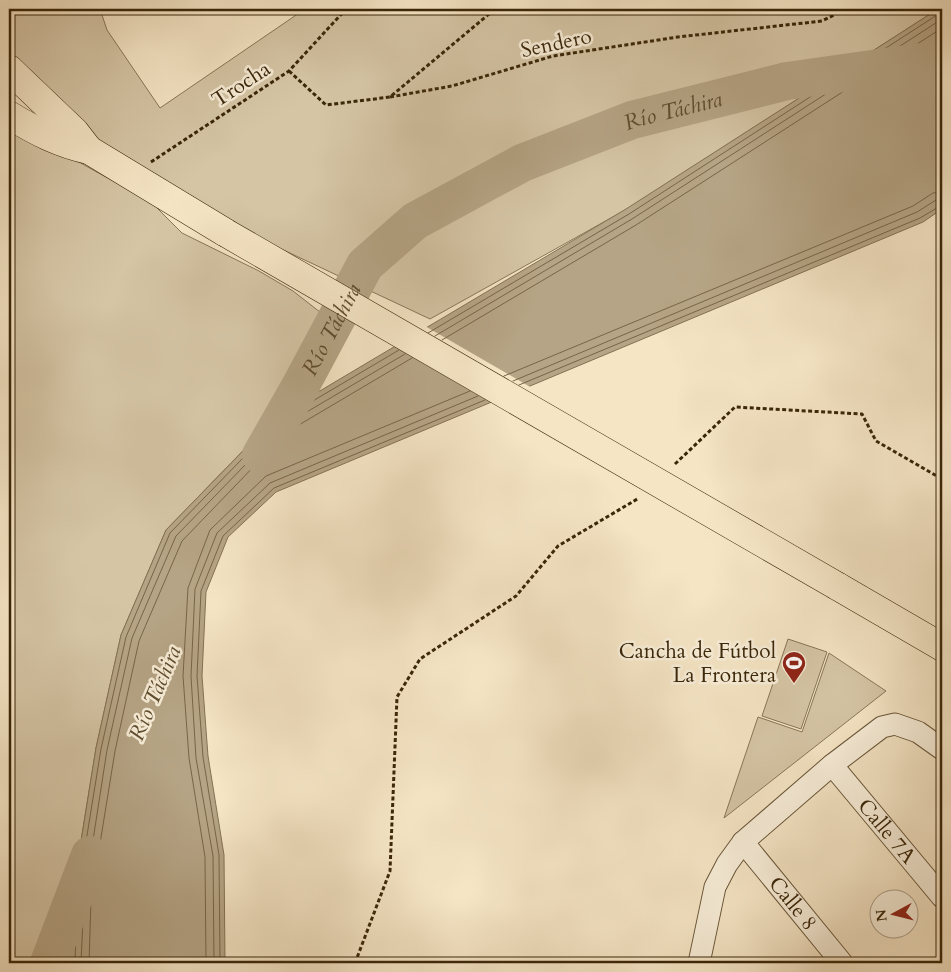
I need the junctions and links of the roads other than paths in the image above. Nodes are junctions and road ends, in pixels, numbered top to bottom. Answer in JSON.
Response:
{"nodes":[{"id":1,"x":9,"y":69,"type":"edge"},
{"id":2,"x":30,"y":89,"type":"junction"},
{"id":3,"x":9,"y":114,"type":"edge"},
{"id":4,"x":90,"y":150,"type":"junction"},
{"id":5,"x":942,"y":647,"type":"edge"},
{"id":6,"x":942,"y":749,"type":"edge"},
{"id":7,"x":832,"y":765,"type":"junction"},
{"id":8,"x":743,"y":842,"type":"junction"},
{"id":9,"x":942,"y":897,"type":"edge"},
{"id":10,"x":699,"y":963,"type":"edge"},
{"id":11,"x":842,"y":963,"type":"edge"}],
"edges":[{"from":1,"to":2,"type":"main road"},
{"from":2,"to":3,"type":"main road"},
{"from":2,"to":4,"type":"main road"},
{"from":3,"to":4,"type":"main road"},
{"from":4,"to":5,"type":"main road","bridge":true},
{"from":6,"to":7,"type":"street"},
{"from":7,"to":8,"type":"street"},
{"from":7,"to":9,"type":"street","name":"Calle 7A"},
{"from":8,"to":10,"type":"street"},
{"from":8,"to":11,"type":"street","name":"Calle 8"}]}
